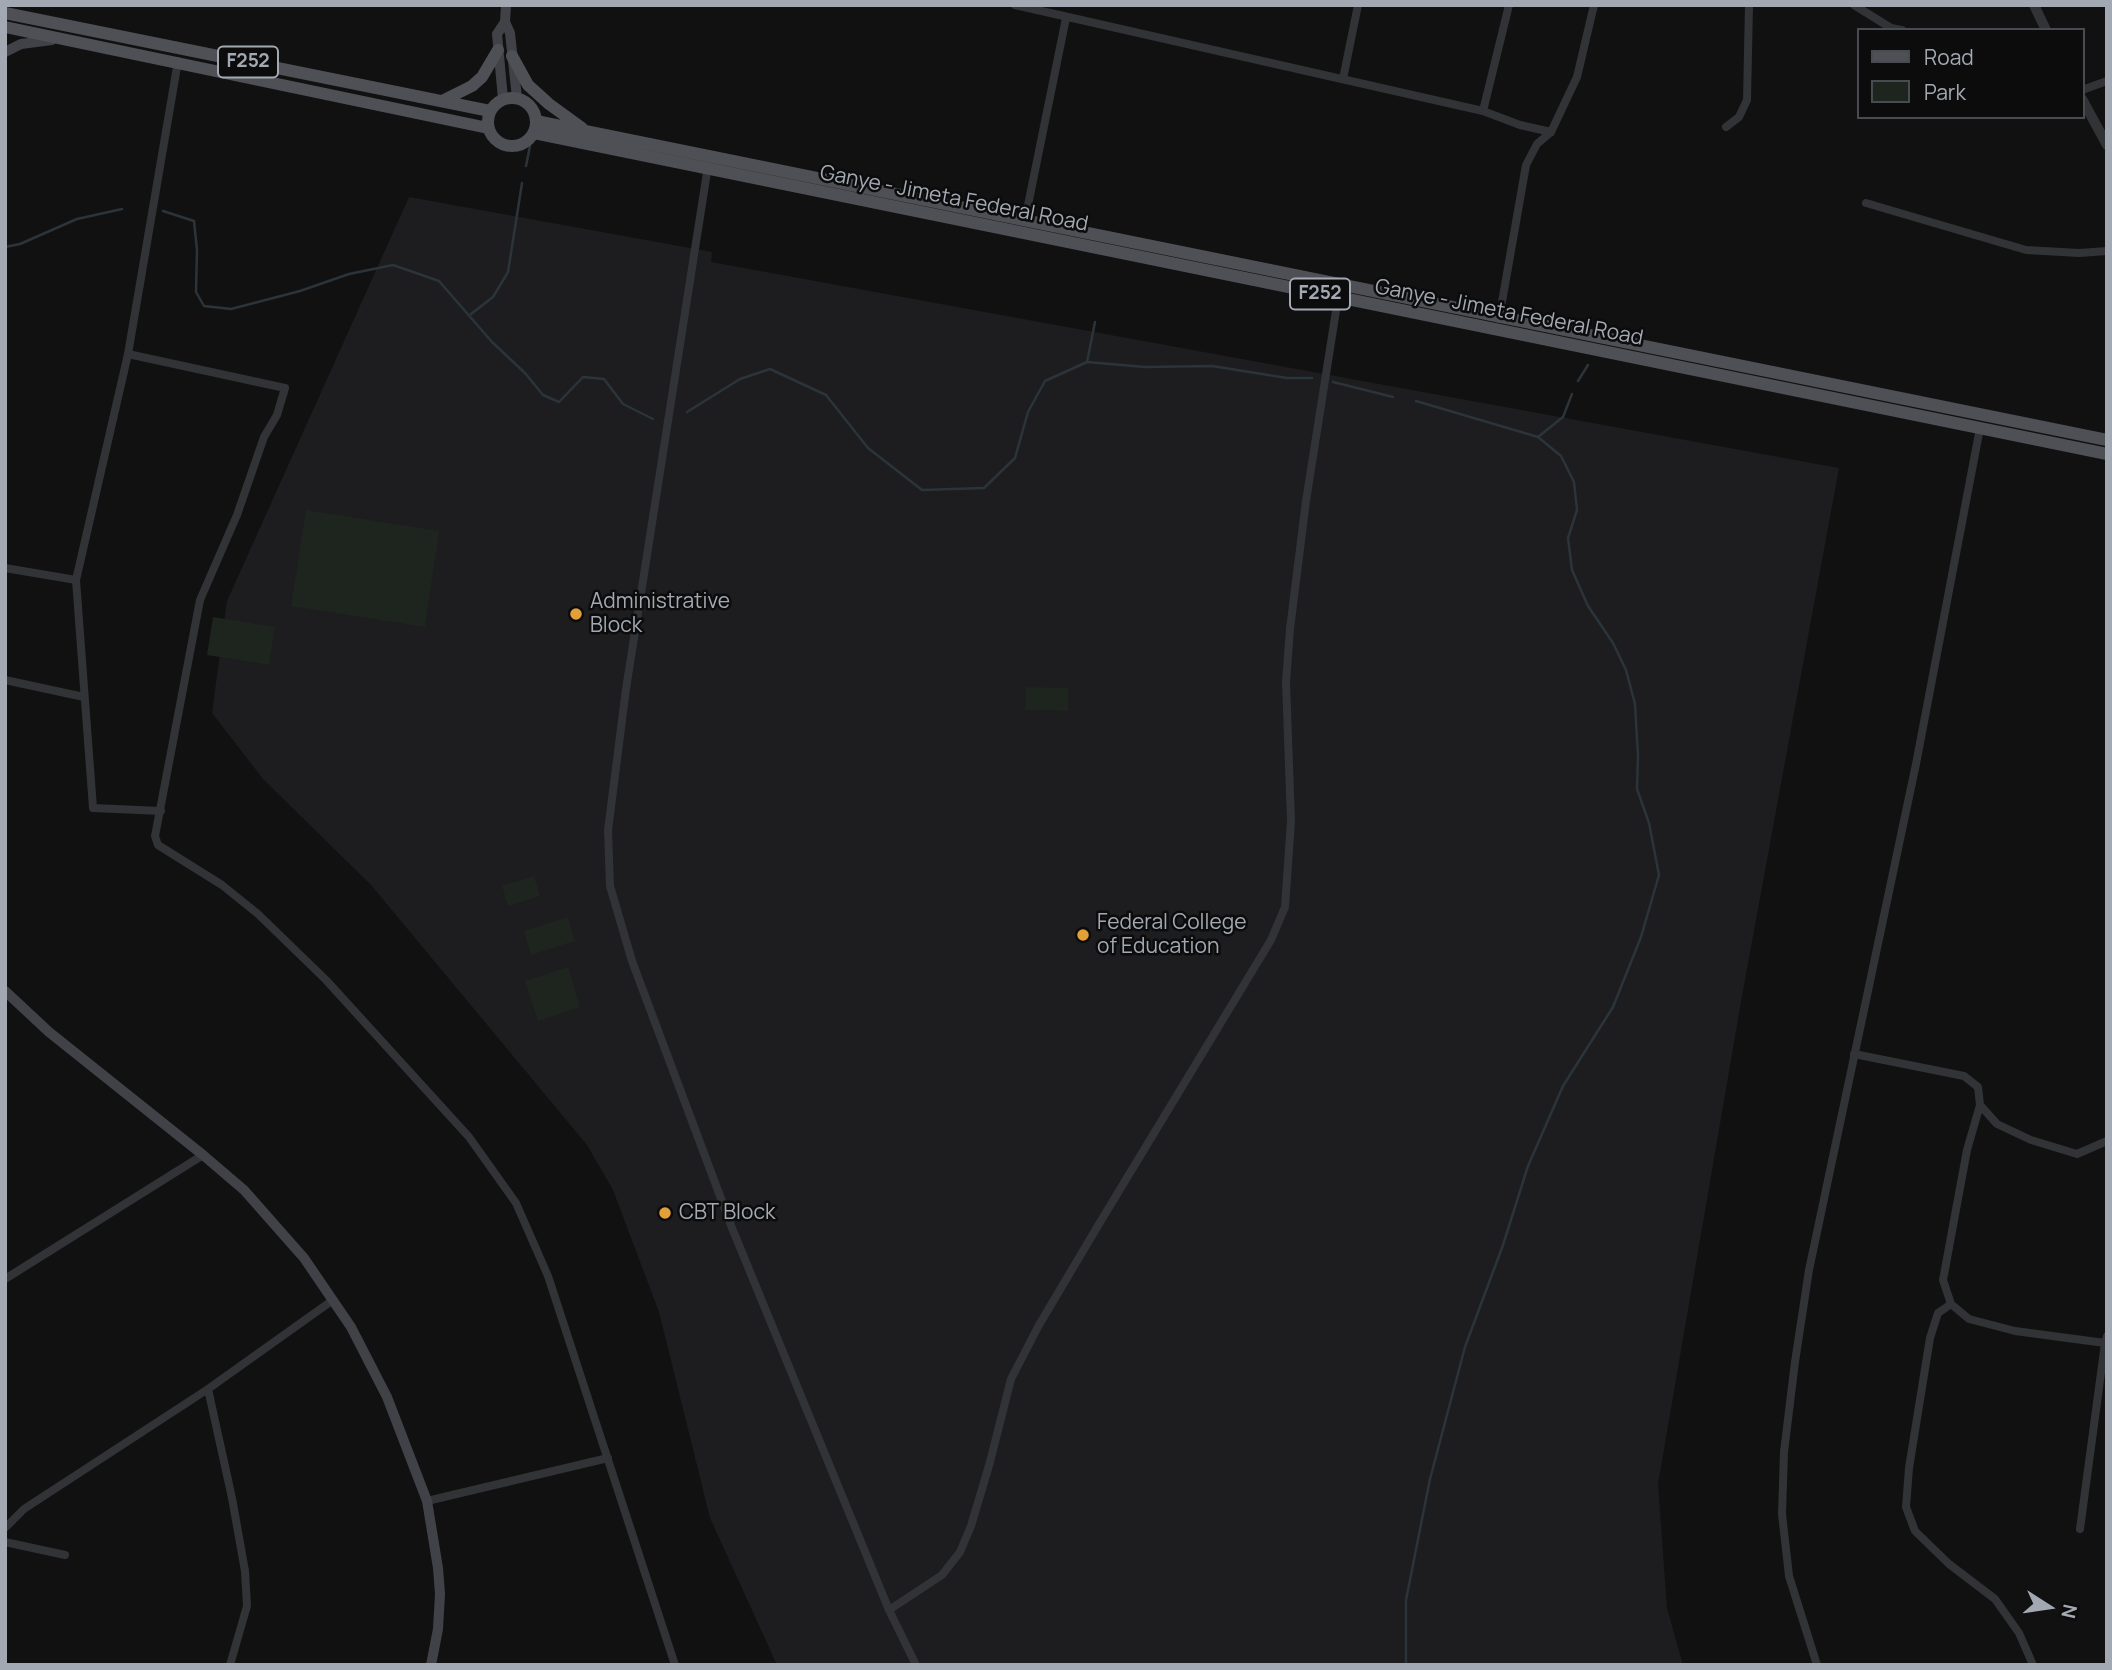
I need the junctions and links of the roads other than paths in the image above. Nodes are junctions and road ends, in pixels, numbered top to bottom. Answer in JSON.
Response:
{"nodes":[{"id":1,"x":506,"y":5,"type":"edge"},
{"id":2,"x":1015,"y":5,"type":"edge"},
{"id":3,"x":1358,"y":5,"type":"edge"},
{"id":4,"x":1509,"y":5,"type":"edge"},
{"id":5,"x":1594,"y":5,"type":"edge"},
{"id":6,"x":1749,"y":5,"type":"edge"},
{"id":7,"x":1854,"y":5,"type":"edge"},
{"id":8,"x":2034,"y":5,"type":"edge"},
{"id":9,"x":5,"y":13,"type":"edge"},
{"id":10,"x":1066,"y":18,"type":"junction"},
{"id":11,"x":505,"y":22,"type":"junction"},
{"id":12,"x":5,"y":27,"type":"edge"},
{"id":13,"x":1891,"y":28,"type":"edge"},
{"id":14,"x":2045,"y":28,"type":"edge"},
{"id":15,"x":68,"y":41,"type":"junction"},
{"id":16,"x":498,"y":50,"type":"junction"},
{"id":17,"x":5,"y":52,"type":"edge"},
{"id":18,"x":512,"y":56,"type":"junction"},
{"id":19,"x":178,"y":61,"type":"junction"},
{"id":20,"x":1343,"y":79,"type":"junction"},
{"id":21,"x":2107,"y":81,"type":"edge"},
{"id":22,"x":2084,"y":89,"type":"edge"},
{"id":23,"x":517,"y":98,"type":"junction"},
{"id":24,"x":503,"y":99,"type":"junction"},
{"id":25,"x":442,"y":101,"type":"junction"},
{"id":26,"x":2084,"y":103,"type":"edge"},
{"id":27,"x":490,"y":111,"type":"junction"},
{"id":28,"x":1483,"y":111,"type":"junction"},
{"id":29,"x":535,"y":127,"type":"junction"},
{"id":30,"x":1726,"y":127,"type":"dead end"},
{"id":31,"x":488,"y":128,"type":"junction"},
{"id":32,"x":585,"y":131,"type":"junction"},
{"id":33,"x":1551,"y":132,"type":"junction"},
{"id":34,"x":2107,"y":145,"type":"edge"},
{"id":35,"x":710,"y":156,"type":"junction"},
{"id":36,"x":708,"y":169,"type":"junction"},
{"id":37,"x":1866,"y":203,"type":"dead end"},
{"id":38,"x":1025,"y":220,"type":"junction"},
{"id":39,"x":2107,"y":251,"type":"edge"},
{"id":40,"x":1338,"y":298,"type":"junction"},
{"id":41,"x":1500,"y":317,"type":"junction"},
{"id":42,"x":1497,"y":330,"type":"junction"},
{"id":43,"x":128,"y":354,"type":"junction"},
{"id":44,"x":1876,"y":393,"type":"junction"},
{"id":45,"x":1873,"y":407,"type":"junction"},
{"id":46,"x":1980,"y":428,"type":"junction"},
{"id":47,"x":2107,"y":440,"type":"edge"},
{"id":48,"x":2107,"y":454,"type":"edge"},
{"id":49,"x":5,"y":568,"type":"edge"},
{"id":50,"x":76,"y":580,"type":"junction"},
{"id":51,"x":5,"y":680,"type":"edge"},
{"id":52,"x":84,"y":697,"type":"junction"},
{"id":53,"x":161,"y":811,"type":"junction"},
{"id":54,"x":5,"y":991,"type":"edge"},
{"id":55,"x":1854,"y":1054,"type":"junction"},
{"id":56,"x":1980,"y":1105,"type":"junction"},
{"id":57,"x":2107,"y":1141,"type":"edge"},
{"id":58,"x":203,"y":1155,"type":"junction"},
{"id":59,"x":5,"y":1279,"type":"edge"},
{"id":60,"x":333,"y":1300,"type":"junction"},
{"id":61,"x":1951,"y":1304,"type":"junction"},
{"id":62,"x":2106,"y":1340,"type":"edge"},
{"id":63,"x":208,"y":1389,"type":"junction"},
{"id":64,"x":608,"y":1458,"type":"junction"},
{"id":65,"x":427,"y":1501,"type":"junction"},
{"id":66,"x":5,"y":1528,"type":"edge"},
{"id":67,"x":2080,"y":1529,"type":"dead end"},
{"id":68,"x":5,"y":1542,"type":"edge"},
{"id":69,"x":65,"y":1555,"type":"dead end"},
{"id":70,"x":889,"y":1611,"type":"junction"},
{"id":71,"x":230,"y":1665,"type":"edge"},
{"id":72,"x":431,"y":1665,"type":"edge"},
{"id":73,"x":676,"y":1665,"type":"edge"},
{"id":74,"x":916,"y":1665,"type":"edge"},
{"id":75,"x":1817,"y":1665,"type":"edge"},
{"id":76,"x":2032,"y":1665,"type":"edge"}],
"edges":[{"from":1,"to":11,"type":"main road"},
{"from":2,"to":10,"type":"street"},
{"from":3,"to":20,"type":"street"},
{"from":4,"to":28,"type":"street"},
{"from":5,"to":33,"type":"street"},
{"from":6,"to":30,"type":"street"},
{"from":7,"to":13,"type":"street"},
{"from":8,"to":14,"type":"street"},
{"from":9,"to":25,"type":"main road","number":"F252"},
{"from":10,"to":20,"type":"street"},
{"from":10,"to":38,"type":"street"},
{"from":11,"to":16,"type":"main road"},
{"from":11,"to":18,"type":"main road"},
{"from":12,"to":15,"type":"main road","number":"F252"},
{"from":15,"to":17,"type":"main road"},
{"from":15,"to":19,"type":"main road","number":"F252"},
{"from":16,"to":24,"type":"main road"},
{"from":16,"to":25,"type":"main road"},
{"from":18,"to":23,"type":"main road"},
{"from":18,"to":32,"type":"main road"},
{"from":19,"to":31,"type":"main road","number":"F252"},
{"from":19,"to":43,"type":"street"},
{"from":20,"to":28,"type":"street"},
{"from":21,"to":22,"type":"street"},
{"from":23,"to":24,"type":"main road"},
{"from":23,"to":29,"type":"main road"},
{"from":24,"to":27,"type":"main road"},
{"from":25,"to":27,"type":"main road","number":"F252"},
{"from":26,"to":34,"type":"street"},
{"from":27,"to":31,"type":"main road"},
{"from":28,"to":33,"type":"street"},
{"from":29,"to":31,"type":"main road"},
{"from":29,"to":32,"type":"main road","name":"Ganye - Jimeta Federal Road","number":"F252"},
{"from":29,"to":36,"type":"main road","name":"Ganye - Jimeta Federal Road","number":"F252"},
{"from":32,"to":35,"type":"main road","name":"Ganye - Jimeta Federal Road","number":"F252"},
{"from":33,"to":41,"type":"street"},
{"from":35,"to":36,"type":"street"},
{"from":35,"to":38,"type":"main road","name":"Ganye - Jimeta Federal Road","number":"F252"},
{"from":36,"to":40,"type":"main road","name":"Ganye - Jimeta Federal Road","number":"F252"},
{"from":36,"to":70,"type":"street"},
{"from":37,"to":39,"type":"street"},
{"from":38,"to":41,"type":"main road","name":"Ganye - Jimeta Federal Road","number":"F252"},
{"from":40,"to":42,"type":"main road","name":"Ganye - Jimeta Federal Road","number":"F252"},
{"from":40,"to":70,"type":"street"},
{"from":41,"to":42,"type":"street"},
{"from":41,"to":44,"type":"main road","name":"Ganye - Jimeta Federal Road","number":"F252"},
{"from":42,"to":45,"type":"main road","name":"Ganye - Jimeta Federal Road","number":"F252"},
{"from":43,"to":50,"type":"street"},
{"from":43,"to":53,"type":"street"},
{"from":44,"to":45,"type":"main road"},
{"from":44,"to":47,"type":"main road","name":"Ganye - Jimeta Federal Road","number":"F252"},
{"from":45,"to":46,"type":"main road","name":"Ganye - Jimeta Federal Road","number":"F252"},
{"from":46,"to":48,"type":"main road","name":"Ganye - Jimeta Federal Road","number":"F252"},
{"from":46,"to":55,"type":"street"},
{"from":49,"to":50,"type":"street"},
{"from":50,"to":52,"type":"street"},
{"from":51,"to":52,"type":"street"},
{"from":52,"to":53,"type":"street"},
{"from":53,"to":64,"type":"street"},
{"from":54,"to":58,"type":"main road"},
{"from":55,"to":56,"type":"street"},
{"from":55,"to":75,"type":"street"},
{"from":56,"to":57,"type":"street"},
{"from":56,"to":61,"type":"street"},
{"from":58,"to":59,"type":"street"},
{"from":58,"to":60,"type":"main road"},
{"from":60,"to":63,"type":"street"},
{"from":60,"to":65,"type":"main road"},
{"from":61,"to":62,"type":"street"},
{"from":61,"to":76,"type":"street"},
{"from":62,"to":67,"type":"street"},
{"from":63,"to":66,"type":"street"},
{"from":63,"to":71,"type":"street"},
{"from":64,"to":65,"type":"street"},
{"from":64,"to":73,"type":"street"},
{"from":65,"to":72,"type":"main road"},
{"from":68,"to":69,"type":"street"},
{"from":70,"to":74,"type":"street"}]}
